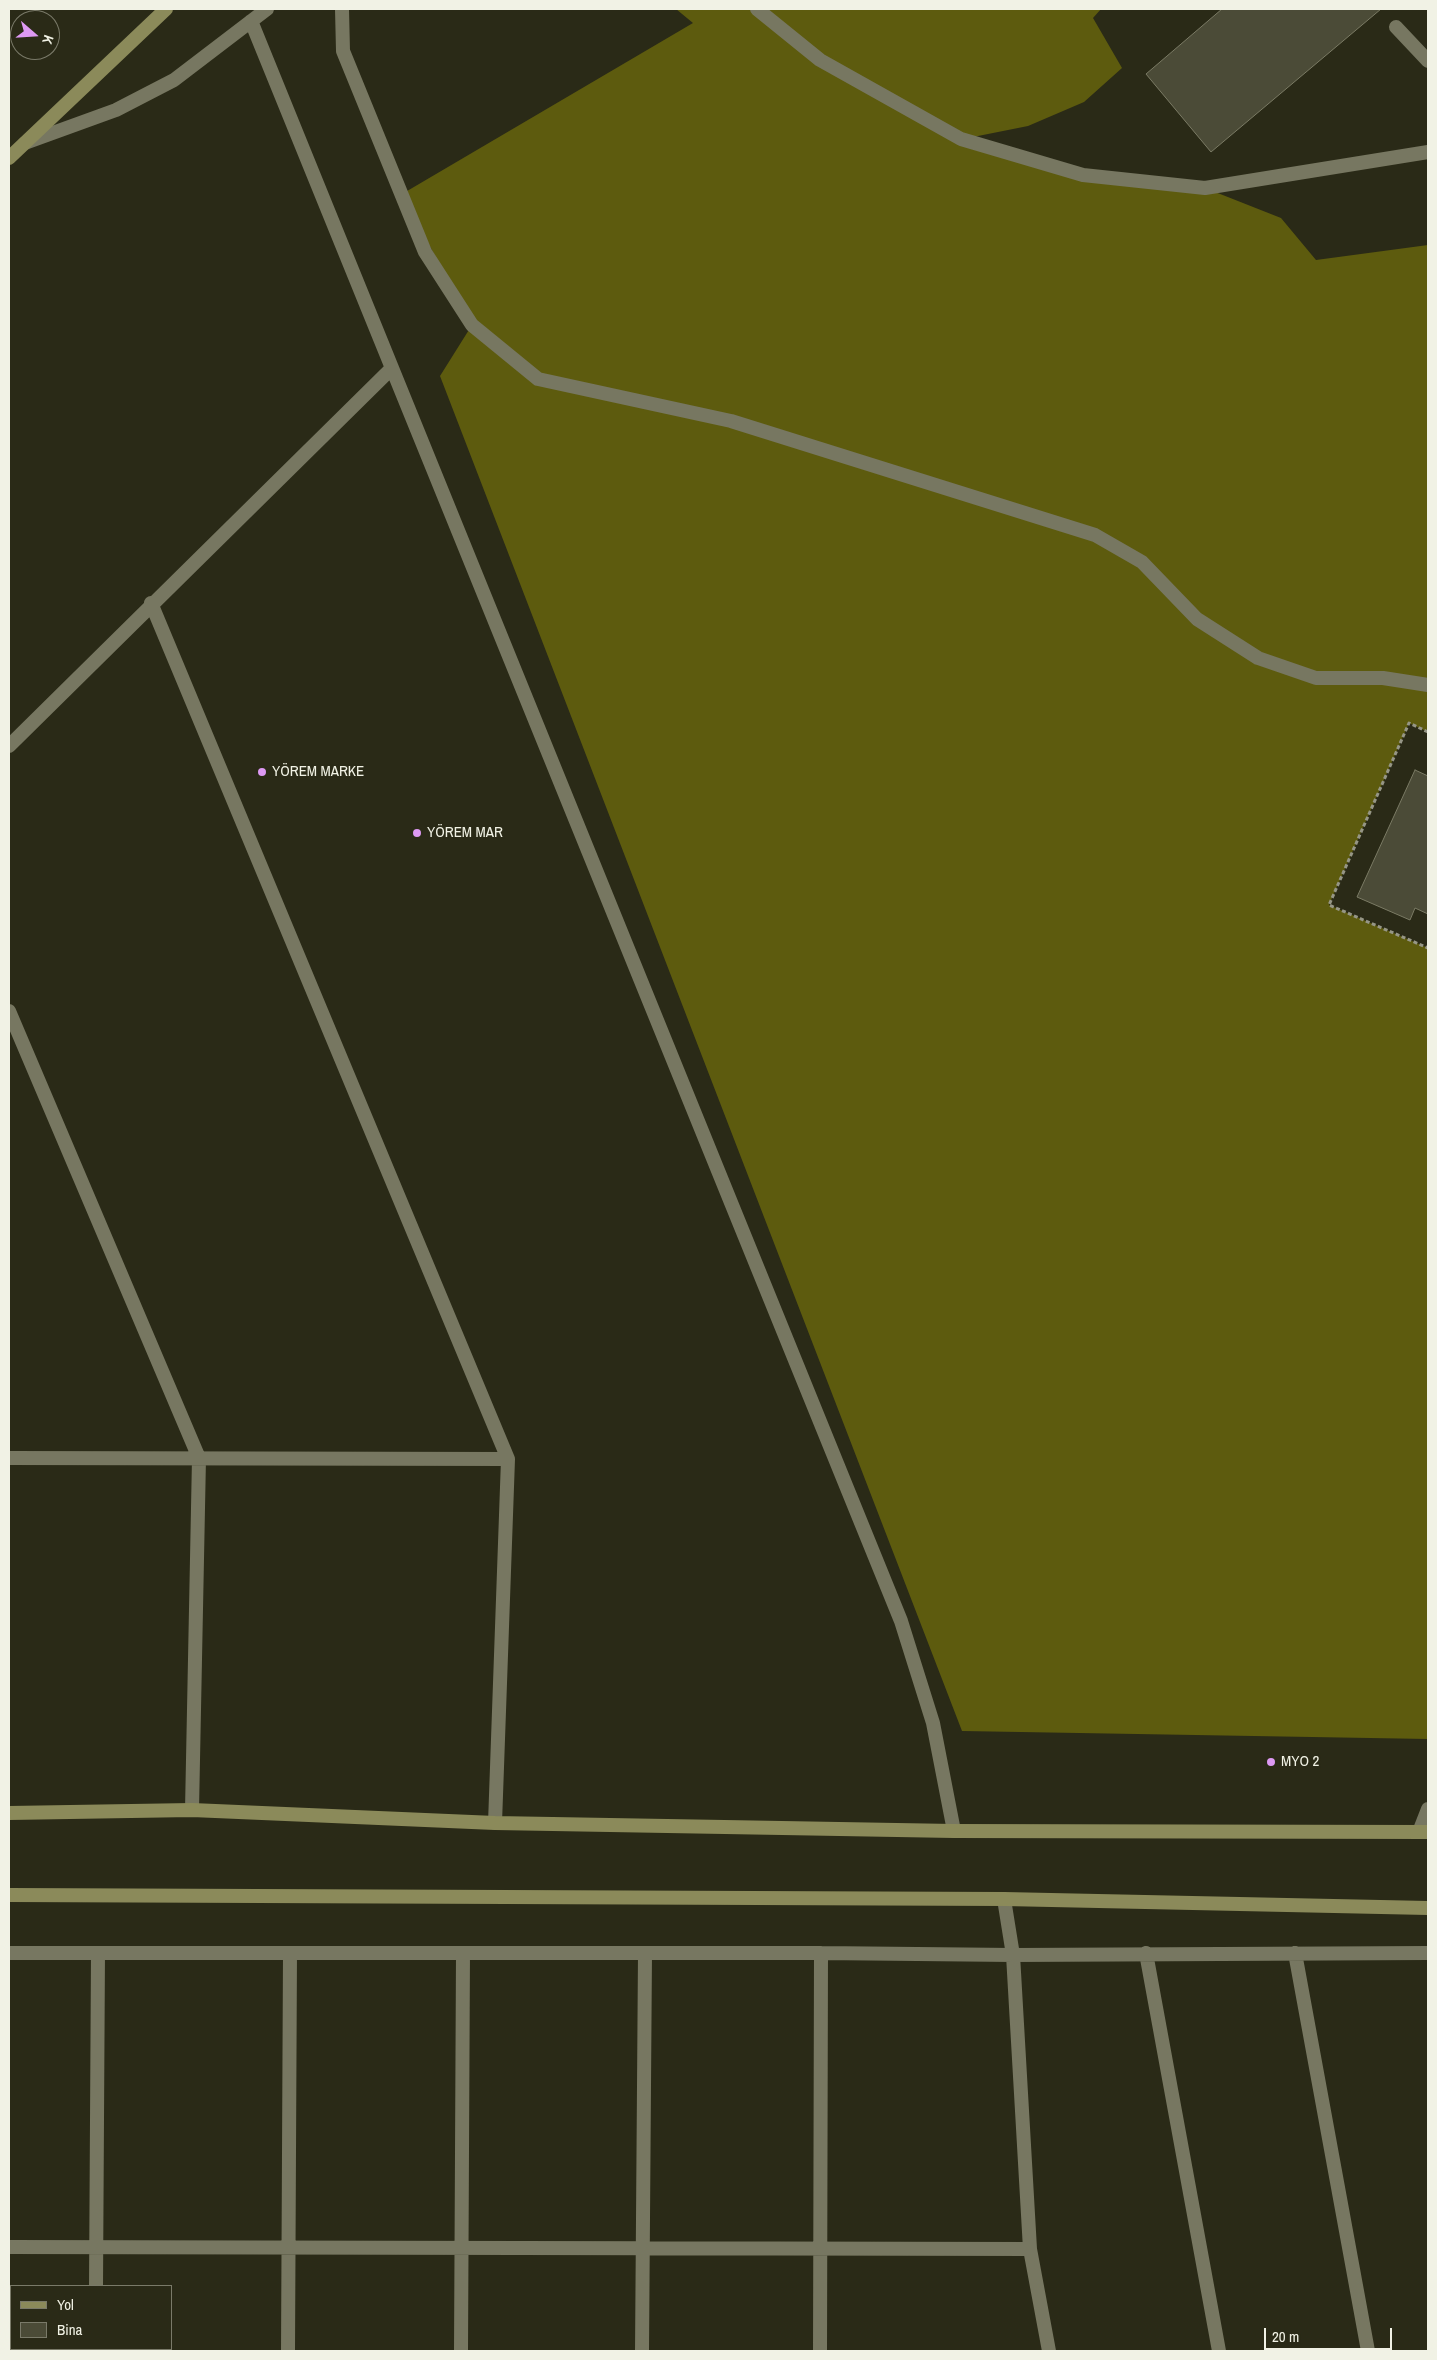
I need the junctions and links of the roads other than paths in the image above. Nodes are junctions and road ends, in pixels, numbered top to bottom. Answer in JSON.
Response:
{"nodes":[{"id":1,"x":166,"y":9,"type":"edge"},
{"id":2,"x":266,"y":9,"type":"edge"},
{"id":3,"x":342,"y":9,"type":"edge"},
{"id":4,"x":757,"y":9,"type":"edge"},
{"id":5,"x":251,"y":20,"type":"junction"},
{"id":6,"x":1396,"y":27,"type":"dead end"},
{"id":7,"x":1428,"y":61,"type":"edge"},
{"id":8,"x":24,"y":143,"type":"junction"},
{"id":9,"x":1428,"y":152,"type":"edge"},
{"id":10,"x":9,"y":158,"type":"edge"},
{"id":11,"x":392,"y":368,"type":"junction"},
{"id":12,"x":151,"y":603,"type":"junction"},
{"id":13,"x":1428,"y":685,"type":"edge"},
{"id":14,"x":9,"y":746,"type":"edge"},
{"id":15,"x":9,"y":1011,"type":"edge"},
{"id":16,"x":9,"y":1458,"type":"edge"},
{"id":17,"x":199,"y":1458,"type":"junction"},
{"id":18,"x":508,"y":1459,"type":"junction"},
{"id":19,"x":1428,"y":1809,"type":"edge"},
{"id":20,"x":192,"y":1810,"type":"junction"},
{"id":21,"x":9,"y":1814,"type":"edge"},
{"id":22,"x":495,"y":1823,"type":"junction"},
{"id":23,"x":954,"y":1831,"type":"junction"},
{"id":24,"x":1424,"y":1832,"type":"edge"},
{"id":25,"x":9,"y":1895,"type":"edge"},
{"id":26,"x":1004,"y":1900,"type":"junction"},
{"id":27,"x":1428,"y":1908,"type":"edge"},
{"id":28,"x":9,"y":1953,"type":"edge"},
{"id":29,"x":98,"y":1953,"type":"junction"},
{"id":30,"x":290,"y":1953,"type":"junction"},
{"id":31,"x":463,"y":1953,"type":"junction"},
{"id":32,"x":645,"y":1953,"type":"junction"},
{"id":33,"x":821,"y":1953,"type":"junction"},
{"id":34,"x":1146,"y":1953,"type":"junction"},
{"id":35,"x":1295,"y":1953,"type":"junction"},
{"id":36,"x":1428,"y":1953,"type":"edge"},
{"id":37,"x":1013,"y":1956,"type":"junction"},
{"id":38,"x":9,"y":2247,"type":"edge"},
{"id":39,"x":96,"y":2247,"type":"junction"},
{"id":40,"x":288,"y":2247,"type":"junction"},
{"id":41,"x":461,"y":2248,"type":"junction"},
{"id":42,"x":643,"y":2248,"type":"junction"},
{"id":43,"x":820,"y":2248,"type":"junction"},
{"id":44,"x":1030,"y":2249,"type":"junction"},
{"id":45,"x":96,"y":2285,"type":"edge"},
{"id":46,"x":288,"y":2351,"type":"edge"},
{"id":47,"x":461,"y":2351,"type":"edge"},
{"id":48,"x":642,"y":2351,"type":"edge"},
{"id":49,"x":820,"y":2351,"type":"edge"},
{"id":50,"x":1048,"y":2351,"type":"edge"},
{"id":51,"x":1219,"y":2351,"type":"edge"},
{"id":52,"x":1368,"y":2351,"type":"edge"}],
"edges":[{"from":1,"to":8,"type":"main road"},
{"from":2,"to":5,"type":"street"},
{"from":3,"to":13,"type":"street"},
{"from":4,"to":9,"type":"street"},
{"from":5,"to":8,"type":"street"},
{"from":5,"to":11,"type":"street"},
{"from":6,"to":7,"type":"street"},
{"from":8,"to":10,"type":"main road"},
{"from":11,"to":12,"type":"street"},
{"from":11,"to":23,"type":"street"},
{"from":12,"to":14,"type":"street"},
{"from":12,"to":18,"type":"street"},
{"from":15,"to":17,"type":"street"},
{"from":16,"to":17,"type":"street"},
{"from":17,"to":18,"type":"street"},
{"from":17,"to":20,"type":"street"},
{"from":18,"to":22,"type":"street"},
{"from":19,"to":24,"type":"street"},
{"from":20,"to":21,"type":"main road"},
{"from":20,"to":22,"type":"main road"},
{"from":22,"to":23,"type":"main road"},
{"from":23,"to":24,"type":"main road"},
{"from":25,"to":26,"type":"main road"},
{"from":26,"to":27,"type":"main road"},
{"from":26,"to":37,"type":"street"},
{"from":28,"to":29,"type":"street"},
{"from":29,"to":30,"type":"street"},
{"from":29,"to":39,"type":"street"},
{"from":30,"to":31,"type":"street"},
{"from":30,"to":40,"type":"street"},
{"from":31,"to":32,"type":"street"},
{"from":31,"to":41,"type":"street"},
{"from":32,"to":33,"type":"street"},
{"from":32,"to":42,"type":"street"},
{"from":33,"to":37,"type":"street"},
{"from":33,"to":43,"type":"street"},
{"from":34,"to":35,"type":"street"},
{"from":34,"to":37,"type":"street"},
{"from":34,"to":51,"type":"street"},
{"from":35,"to":36,"type":"street"},
{"from":35,"to":52,"type":"street"},
{"from":37,"to":44,"type":"street"},
{"from":38,"to":39,"type":"street"},
{"from":39,"to":40,"type":"street"},
{"from":39,"to":45,"type":"street"},
{"from":40,"to":41,"type":"street"},
{"from":40,"to":46,"type":"street"},
{"from":41,"to":42,"type":"street"},
{"from":41,"to":47,"type":"street"},
{"from":42,"to":43,"type":"street"},
{"from":42,"to":48,"type":"street"},
{"from":43,"to":44,"type":"street"},
{"from":43,"to":49,"type":"street"},
{"from":44,"to":50,"type":"street"}]}
